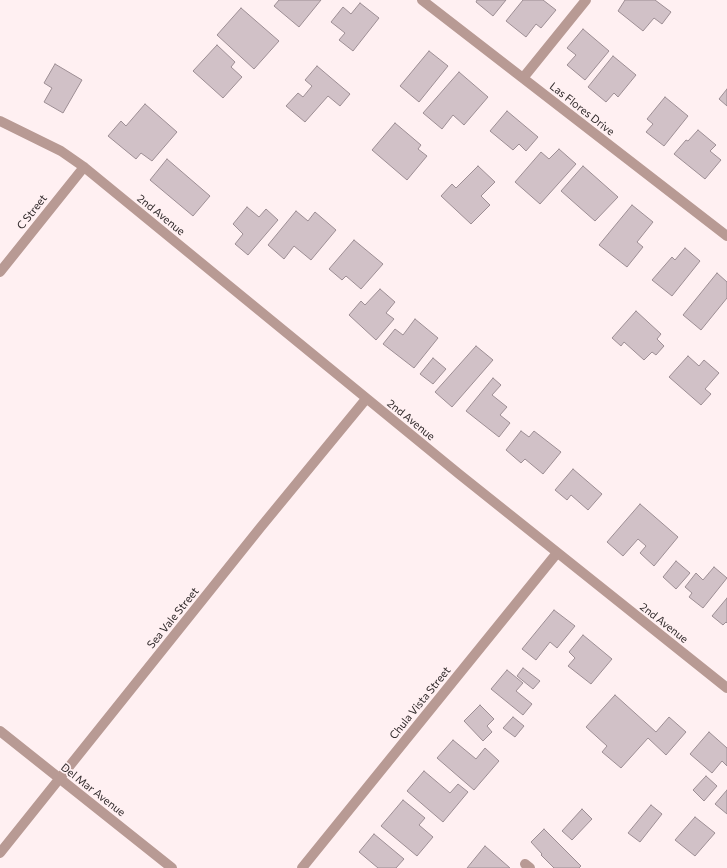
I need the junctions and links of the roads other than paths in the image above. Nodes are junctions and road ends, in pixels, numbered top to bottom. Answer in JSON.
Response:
{"nodes":[{"id":1,"x":422,"y":0,"type":"edge"},
{"id":2,"x":586,"y":0,"type":"edge"},
{"id":3,"x":523,"y":78,"type":"junction"},
{"id":4,"x":0,"y":120,"type":"edge"},
{"id":5,"x":84,"y":167,"type":"junction"},
{"id":6,"x":727,"y":236,"type":"edge"},
{"id":7,"x":0,"y":272,"type":"edge"},
{"id":8,"x":366,"y":399,"type":"junction"},
{"id":9,"x":557,"y":553,"type":"junction"},
{"id":10,"x":727,"y":688,"type":"edge"},
{"id":11,"x":0,"y":731,"type":"edge"},
{"id":12,"x":60,"y":779,"type":"junction"},
{"id":13,"x":0,"y":853,"type":"edge"},
{"id":14,"x":172,"y":868,"type":"edge"},
{"id":15,"x":302,"y":868,"type":"edge"}],
"edges":[{"from":1,"to":3,"type":"street","name":"Las Flores Drive"},
{"from":2,"to":3,"type":"street"},
{"from":3,"to":6,"type":"street","name":"Las Flores Drive"},
{"from":4,"to":5,"type":"street","name":"2nd Avenue"},
{"from":5,"to":7,"type":"street","name":"C Street"},
{"from":5,"to":8,"type":"street","name":"2nd Avenue"},
{"from":8,"to":9,"type":"street","name":"2nd Avenue"},
{"from":8,"to":12,"type":"street","name":"Sea Vale Street"},
{"from":9,"to":10,"type":"street","name":"2nd Avenue"},
{"from":9,"to":15,"type":"street","name":"Chula Vista Street"},
{"from":11,"to":12,"type":"street","name":"Del Mar Avenue"},
{"from":12,"to":13,"type":"street","name":"Sea Vale Street"},
{"from":12,"to":14,"type":"street","name":"Del Mar Avenue"}]}
